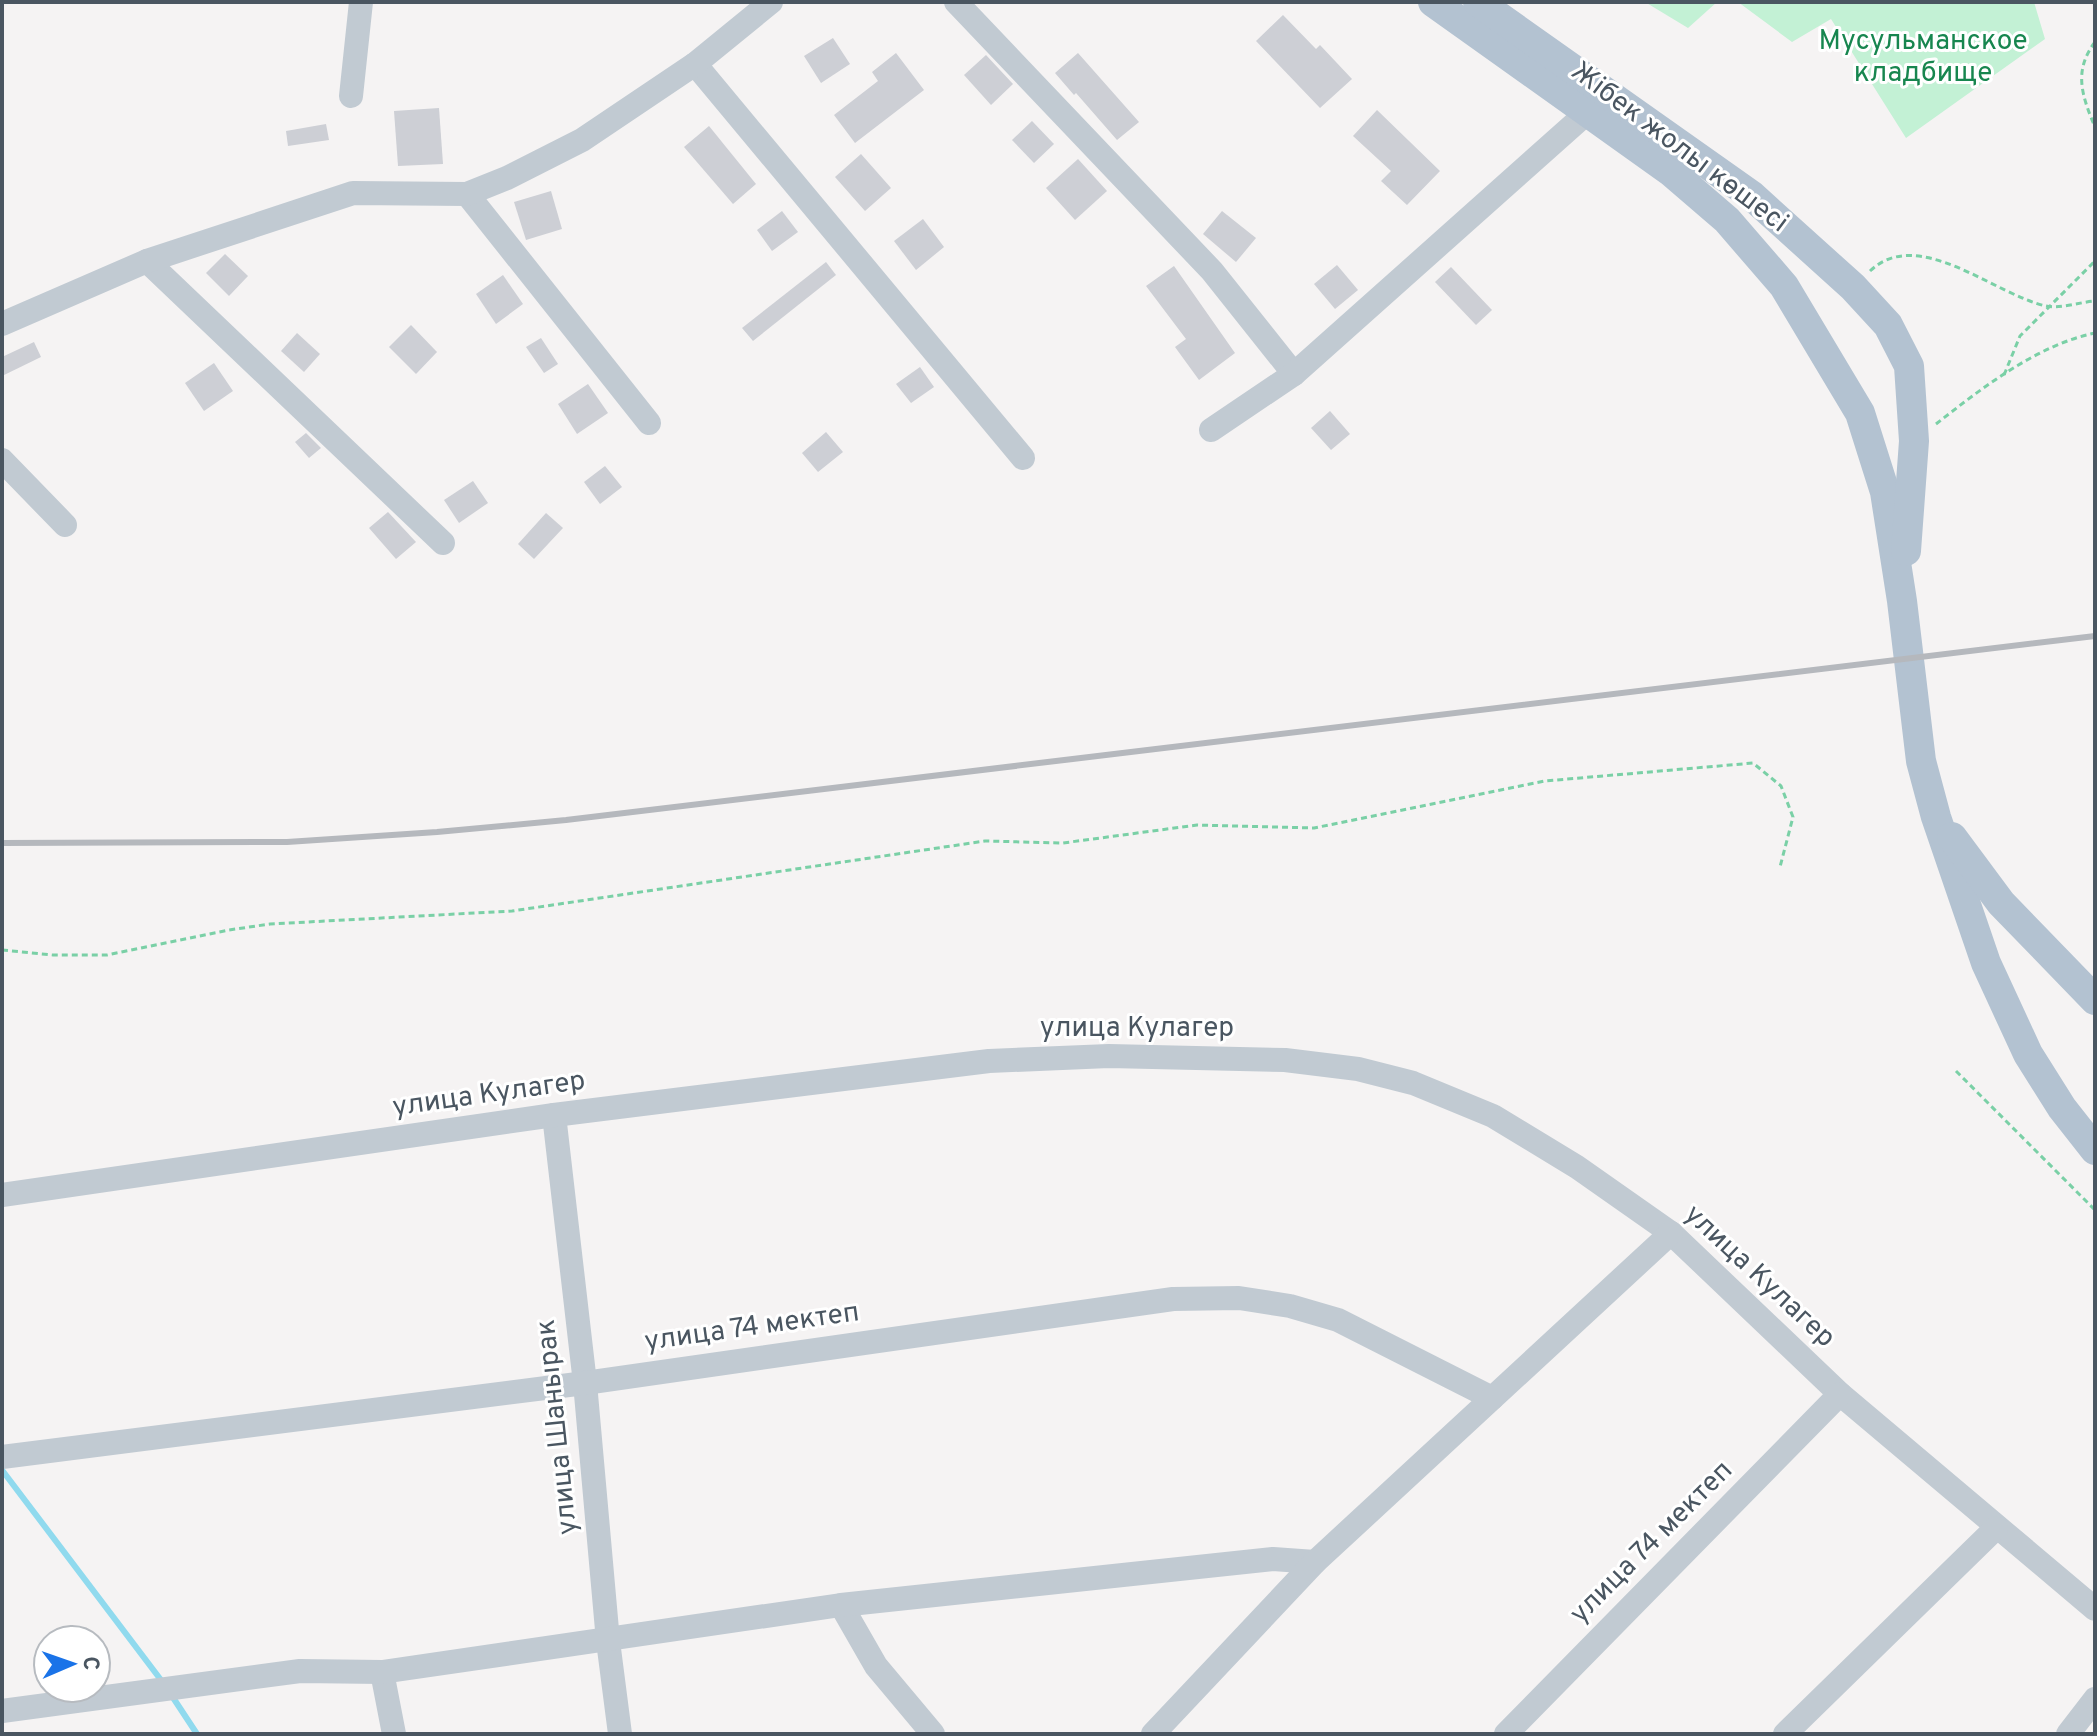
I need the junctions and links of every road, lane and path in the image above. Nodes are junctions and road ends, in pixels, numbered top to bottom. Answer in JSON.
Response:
{"nodes":[{"id":1,"x":361,"y":2,"type":"edge"},
{"id":2,"x":771,"y":2,"type":"edge"},
{"id":3,"x":956,"y":2,"type":"edge"},
{"id":4,"x":1433,"y":2,"type":"edge"},
{"id":5,"x":1478,"y":2,"type":"edge"},
{"id":6,"x":2095,"y":42,"type":"edge"},
{"id":7,"x":695,"y":64,"type":"junction"},
{"id":8,"x":351,"y":96,"type":"dead end"},
{"id":9,"x":1589,"y":111,"type":"junction"},
{"id":10,"x":2095,"y":127,"type":"edge"},
{"id":11,"x":467,"y":194,"type":"junction"},
{"id":12,"x":147,"y":261,"type":"junction"},
{"id":13,"x":2095,"y":261,"type":"edge"},
{"id":14,"x":1853,"y":287,"type":"junction"},
{"id":15,"x":2095,"y":301,"type":"edge"},
{"id":16,"x":2049,"y":307,"type":"junction"},
{"id":17,"x":2,"y":324,"type":"edge"},
{"id":18,"x":2095,"y":333,"type":"edge"},
{"id":19,"x":1294,"y":374,"type":"junction"},
{"id":20,"x":2004,"y":376,"type":"junction"},
{"id":21,"x":649,"y":423,"type":"dead end"},
{"id":22,"x":1211,"y":430,"type":"dead end"},
{"id":23,"x":1914,"y":441,"type":"junction"},
{"id":24,"x":1023,"y":458,"type":"dead end"},
{"id":25,"x":2,"y":460,"type":"edge"},
{"id":26,"x":65,"y":525,"type":"dead end"},
{"id":27,"x":443,"y":543,"type":"dead end"},
{"id":28,"x":1902,"y":601,"type":"junction"},
{"id":29,"x":1936,"y":817,"type":"junction"},
{"id":30,"x":1780,"y":867,"type":"dead end"},
{"id":31,"x":2,"y":950,"type":"edge"},
{"id":32,"x":2095,"y":1000,"type":"edge"},
{"id":33,"x":1956,"y":1071,"type":"dead end"},
{"id":34,"x":554,"y":1115,"type":"junction"},
{"id":35,"x":2095,"y":1150,"type":"edge"},
{"id":36,"x":2,"y":1195,"type":"edge"},
{"id":37,"x":2095,"y":1210,"type":"edge"},
{"id":38,"x":1671,"y":1233,"type":"junction"},
{"id":39,"x":585,"y":1383,"type":"junction"},
{"id":40,"x":1840,"y":1394,"type":"junction"},
{"id":41,"x":1492,"y":1398,"type":"junction"},
{"id":42,"x":2,"y":1457,"type":"edge"},
{"id":43,"x":1996,"y":1528,"type":"junction"},
{"id":44,"x":1315,"y":1562,"type":"junction"},
{"id":45,"x":841,"y":1605,"type":"junction"},
{"id":46,"x":2095,"y":1609,"type":"edge"},
{"id":47,"x":608,"y":1641,"type":"junction"},
{"id":48,"x":382,"y":1672,"type":"junction"},
{"id":49,"x":2095,"y":1699,"type":"edge"},
{"id":50,"x":2,"y":1711,"type":"edge"},
{"id":51,"x":394,"y":1734,"type":"edge"},
{"id":52,"x":620,"y":1734,"type":"edge"},
{"id":53,"x":933,"y":1734,"type":"edge"},
{"id":54,"x":1153,"y":1734,"type":"edge"},
{"id":55,"x":1506,"y":1734,"type":"edge"},
{"id":56,"x":1785,"y":1734,"type":"edge"},
{"id":57,"x":2068,"y":1734,"type":"edge"}],
"edges":[{"from":1,"to":8,"type":"street"},
{"from":2,"to":7,"type":"street"},
{"from":3,"to":19,"type":"street"},
{"from":4,"to":9,"type":"main road","name":"Жібек жолы көшесі"},
{"from":5,"to":14,"type":"main road","name":"Жібек жолы көшесі"},
{"from":6,"to":10,"type":"path"},
{"from":7,"to":11,"type":"street"},
{"from":7,"to":24,"type":"street"},
{"from":9,"to":19,"type":"street"},
{"from":9,"to":28,"type":"main road","name":"Жібек жолы көшесі"},
{"from":11,"to":12,"type":"street"},
{"from":11,"to":21,"type":"street"},
{"from":12,"to":17,"type":"street"},
{"from":12,"to":27,"type":"street"},
{"from":13,"to":16,"type":"path"},
{"from":14,"to":16,"type":"path"},
{"from":14,"to":23,"type":"main road","name":"Жібек жолы көшесі"},
{"from":15,"to":16,"type":"path"},
{"from":16,"to":20,"type":"path"},
{"from":18,"to":20,"type":"path"},
{"from":19,"to":22,"type":"street"},
{"from":20,"to":23,"type":"path"},
{"from":23,"to":28,"type":"main road","name":"Жібек жолы көшесі"},
{"from":25,"to":26,"type":"street"},
{"from":28,"to":29,"type":"main road"},
{"from":29,"to":32,"type":"main road"},
{"from":29,"to":35,"type":"main road"},
{"from":30,"to":31,"type":"path"},
{"from":33,"to":37,"type":"path"},
{"from":34,"to":36,"type":"street","name":"улица Кулагер"},
{"from":34,"to":38,"type":"street","name":"улица Кулагер"},
{"from":34,"to":39,"type":"street","name":"улица Шанырак"},
{"from":38,"to":40,"type":"street","name":"улица Кулагер"},
{"from":38,"to":41,"type":"street"},
{"from":39,"to":41,"type":"street","name":"улица 74 мектеп"},
{"from":39,"to":42,"type":"street","name":"улица 74 мектеп"},
{"from":39,"to":47,"type":"street","name":"улица Шанырак"},
{"from":40,"to":43,"type":"street","name":"улица Кулагер"},
{"from":40,"to":55,"type":"street","name":"улица 74 мектеп"},
{"from":41,"to":44,"type":"street"},
{"from":43,"to":46,"type":"street","name":"улица Кулагер"},
{"from":43,"to":56,"type":"street"},
{"from":44,"to":45,"type":"street"},
{"from":44,"to":54,"type":"street"},
{"from":45,"to":47,"type":"street"},
{"from":45,"to":53,"type":"street"},
{"from":47,"to":48,"type":"street"},
{"from":47,"to":52,"type":"street","name":"улица Шанырак"},
{"from":48,"to":50,"type":"street"},
{"from":48,"to":51,"type":"street"},
{"from":49,"to":57,"type":"street"}]}
